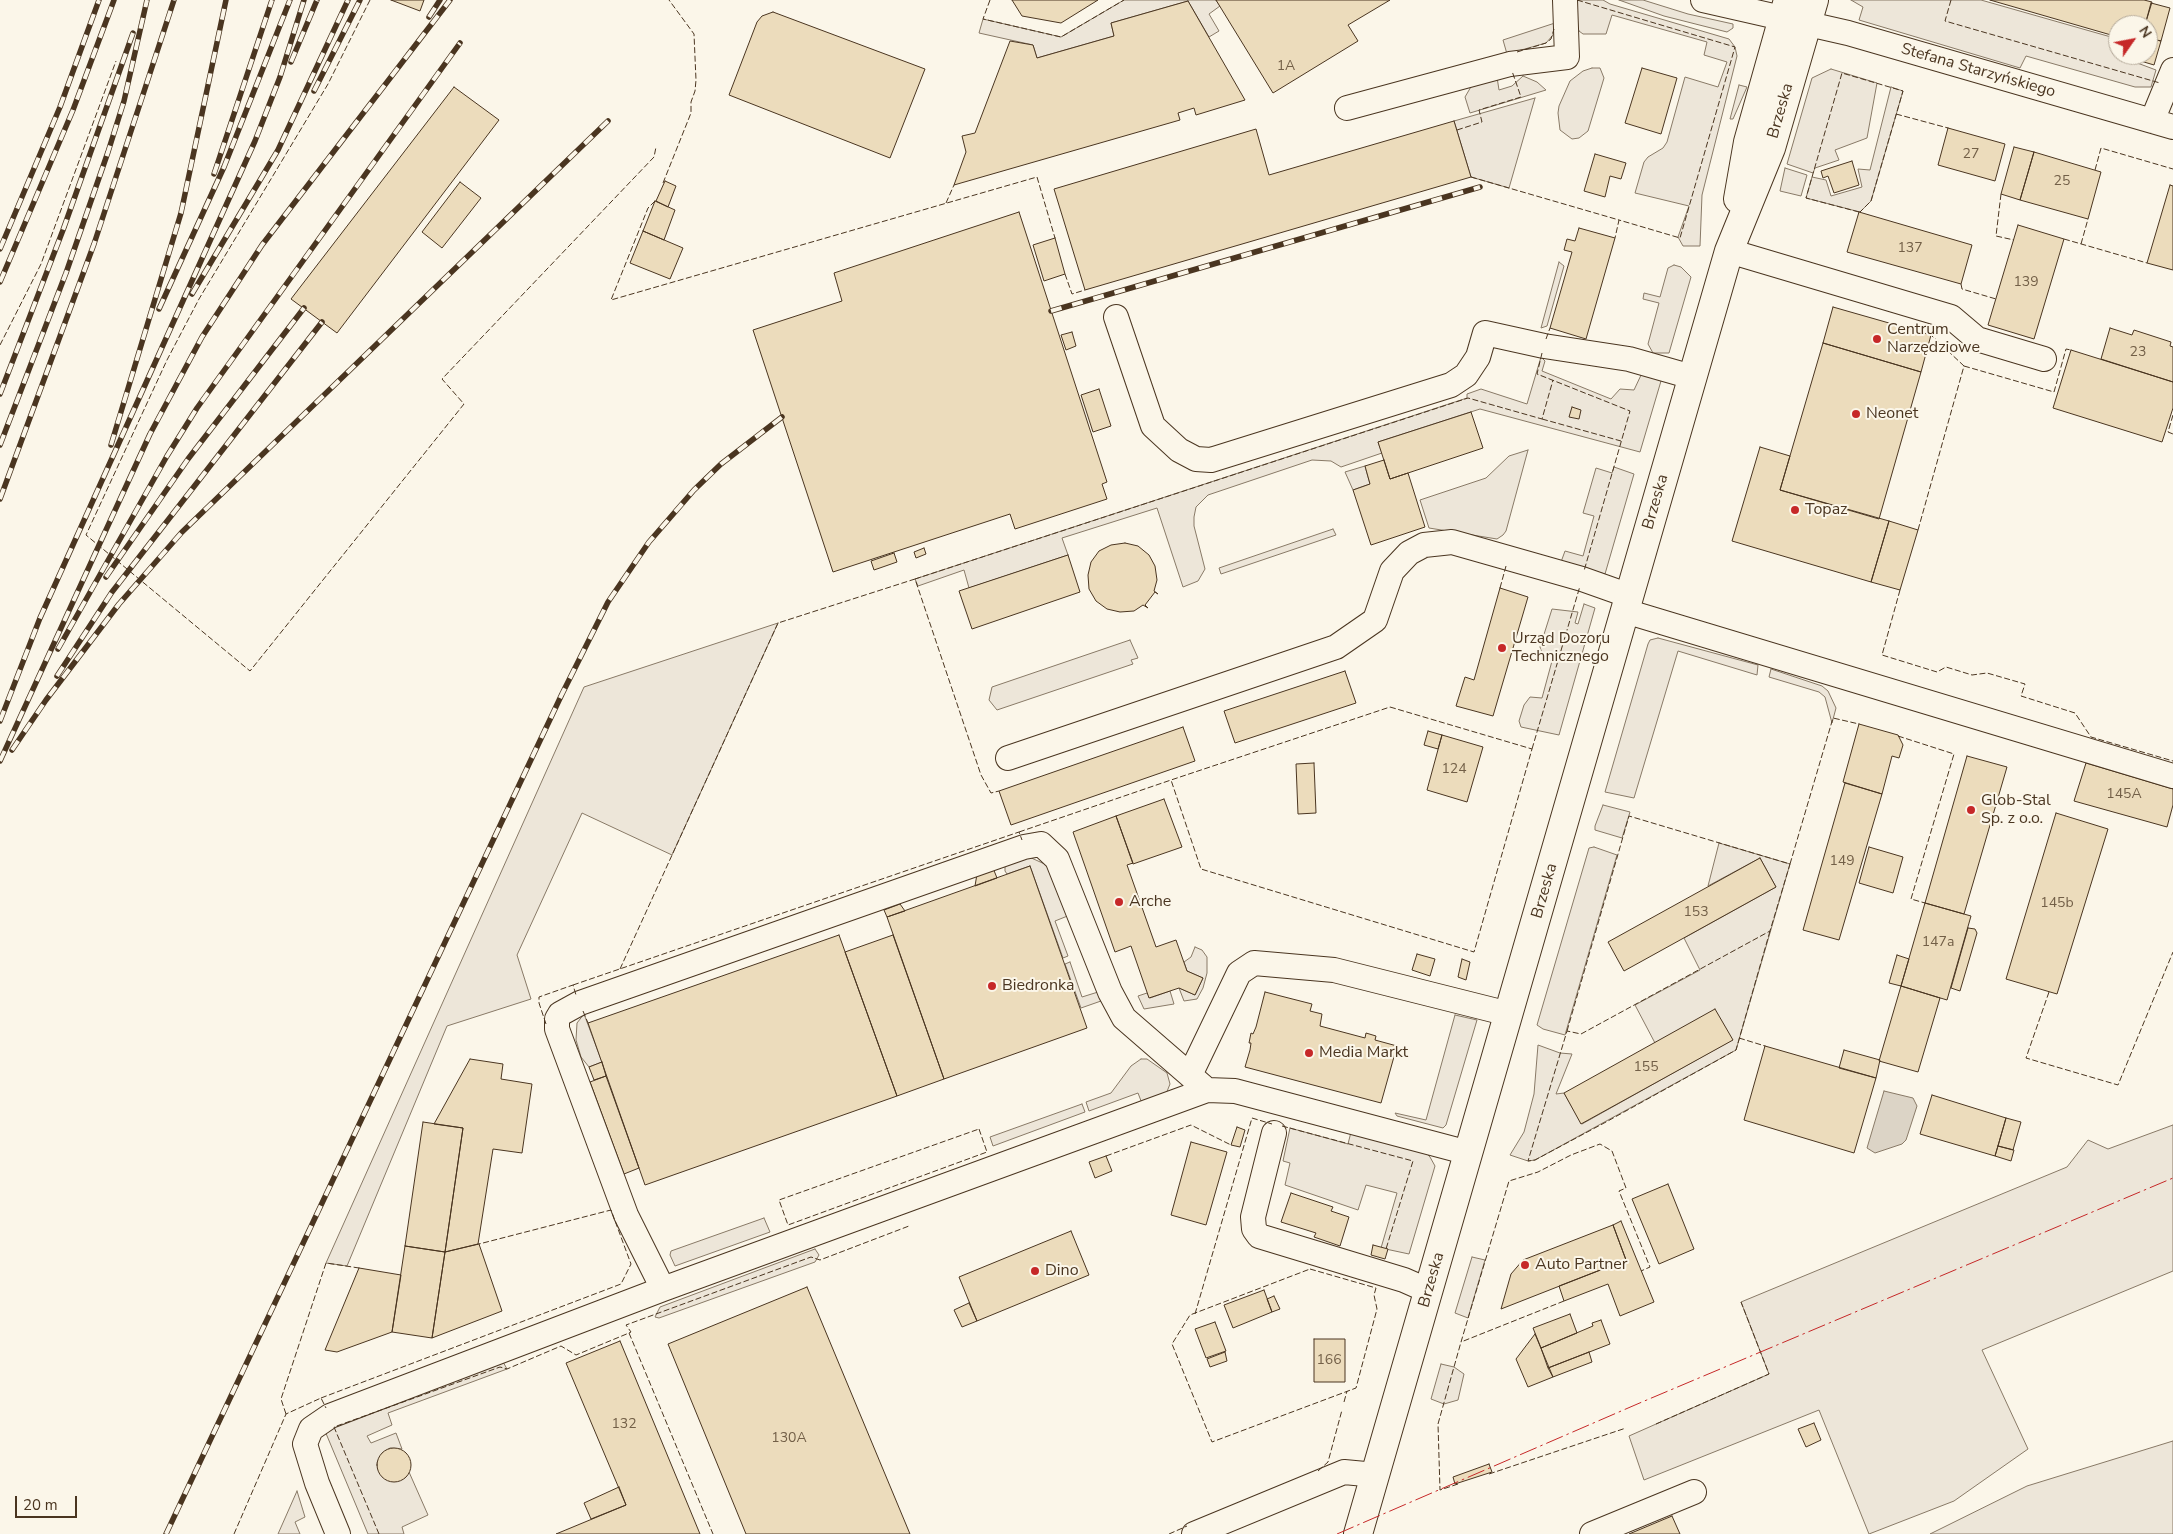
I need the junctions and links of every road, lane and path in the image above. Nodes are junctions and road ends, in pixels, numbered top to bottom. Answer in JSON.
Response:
{"nodes":[{"id":1,"x":1566,"y":0,"type":"edge"},
{"id":2,"x":1703,"y":0,"type":"edge"},
{"id":3,"x":1798,"y":11,"type":"edge"},
{"id":4,"x":2173,"y":70,"type":"edge"},
{"id":5,"x":1347,"y":108,"type":"dead end"},
{"id":6,"x":2163,"y":124,"type":"edge"},
{"id":7,"x":1729,"y":250,"type":"junction"},
{"id":8,"x":1116,"y":317,"type":"dead end"},
{"id":9,"x":2044,"y":359,"type":"dead end"},
{"id":10,"x":1692,"y":377,"type":"junction"},
{"id":11,"x":1627,"y":604,"type":"junction"},
{"id":12,"x":1008,"y":758,"type":"dead end"},
{"id":13,"x":2173,"y":776,"type":"edge"},
{"id":14,"x":1509,"y":1014,"type":"junction"},
{"id":15,"x":1199,"y":1082,"type":"junction"},
{"id":16,"x":1274,"y":1133,"type":"dead end"},
{"id":17,"x":1469,"y":1153,"type":"junction"},
{"id":18,"x":663,"y":1289,"type":"junction"},
{"id":19,"x":1429,"y":1290,"type":"junction"},
{"id":20,"x":1376,"y":1475,"type":"junction"},
{"id":21,"x":1694,"y":1492,"type":"dead end"},
{"id":22,"x":338,"y":1534,"type":"edge"},
{"id":23,"x":1194,"y":1534,"type":"edge"},
{"id":24,"x":1358,"y":1534,"type":"edge"},
{"id":25,"x":1592,"y":1534,"type":"edge"}],
"edges":[{"from":1,"to":5,"type":"street"},
{"from":2,"to":3,"type":"street","name":"Stefana Starzyńskiego"},
{"from":3,"to":6,"type":"street","name":"Stefana Starzyńskiego"},
{"from":3,"to":7,"type":"main road","name":"Brzeska"},
{"from":4,"to":6,"type":"street"},
{"from":7,"to":9,"type":"street"},
{"from":7,"to":10,"type":"main road","name":"Brzeska"},
{"from":8,"to":10,"type":"street"},
{"from":10,"to":11,"type":"main road","name":"Brzeska"},
{"from":11,"to":12,"type":"street"},
{"from":11,"to":13,"type":"street"},
{"from":11,"to":14,"type":"main road","name":"Brzeska"},
{"from":14,"to":15,"type":"street"},
{"from":14,"to":17,"type":"main road","name":"Brzeska"},
{"from":15,"to":17,"type":"street"},
{"from":15,"to":18,"type":"street"},
{"from":15,"to":18,"type":"street"},
{"from":16,"to":19,"type":"street"},
{"from":17,"to":19,"type":"main road","name":"Brzeska"},
{"from":18,"to":22,"type":"street"},
{"from":19,"to":20,"type":"main road","name":"Brzeska"},
{"from":20,"to":23,"type":"street"},
{"from":20,"to":24,"type":"main road","name":"Brzeska"},
{"from":21,"to":25,"type":"street"}]}
